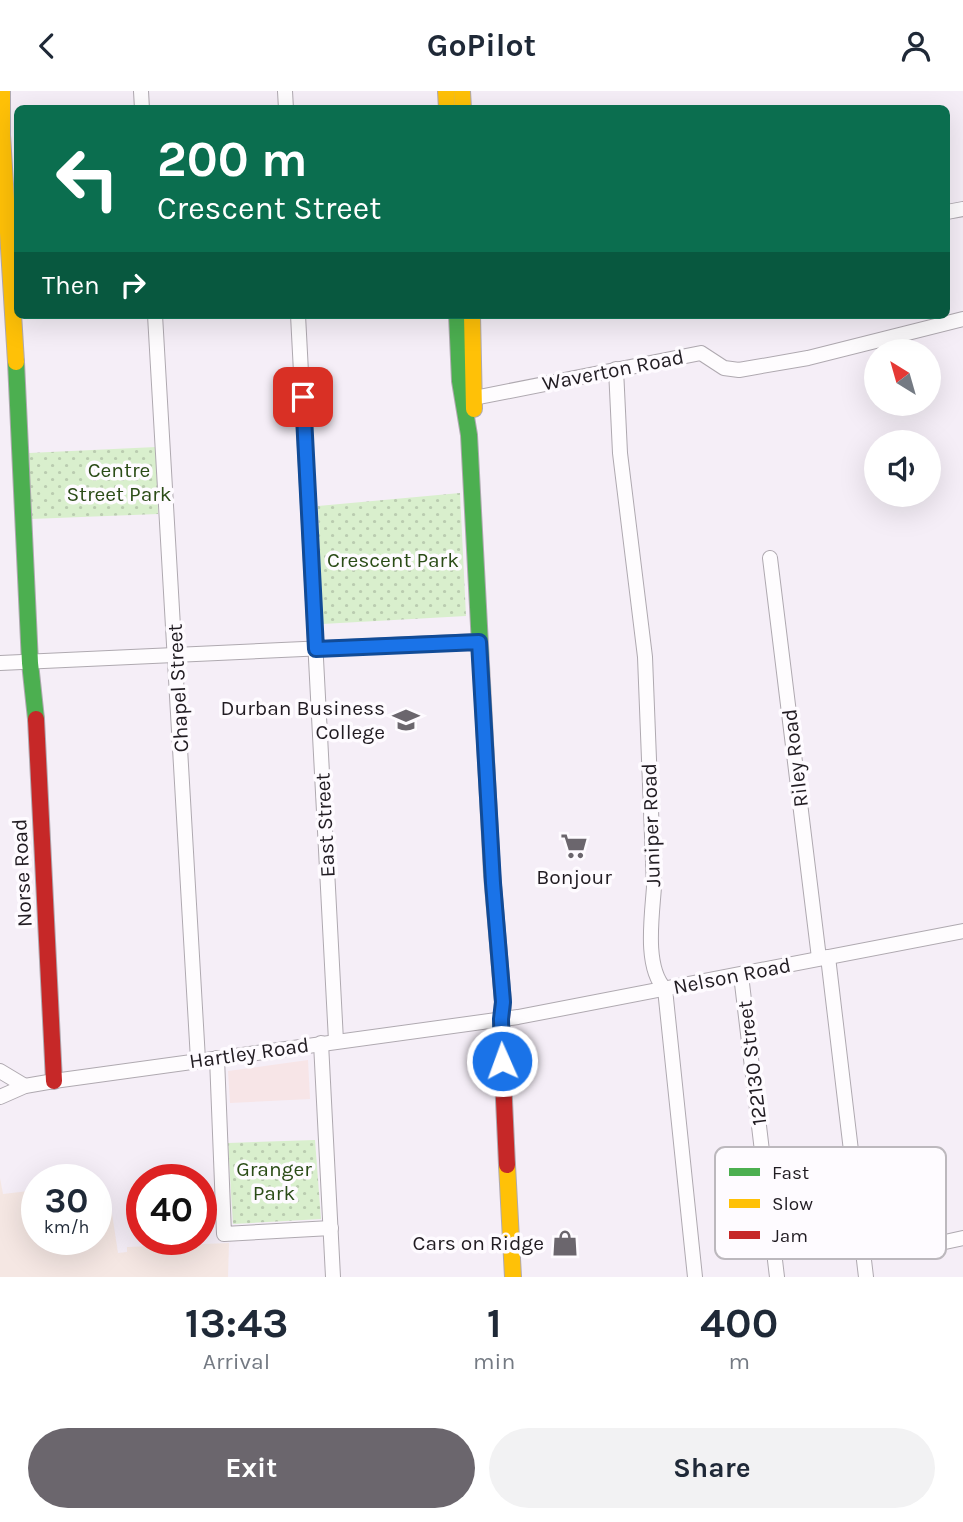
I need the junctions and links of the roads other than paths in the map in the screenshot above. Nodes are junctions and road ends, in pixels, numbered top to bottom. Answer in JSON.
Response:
{"nodes":[{"id":1,"x":2,"y":91,"type":"edge"},
{"id":2,"x":155,"y":319,"type":"edge"},
{"id":3,"x":298,"y":319,"type":"edge"},
{"id":4,"x":458,"y":319,"type":"edge"},
{"id":5,"x":471,"y":319,"type":"edge"},
{"id":6,"x":963,"y":319,"type":"edge"},
{"id":7,"x":616,"y":369,"type":"junction"},
{"id":8,"x":469,"y":399,"type":"junction"},
{"id":9,"x":770,"y":558,"type":"dead end"},
{"id":10,"x":479,"y":642,"type":"junction"},
{"id":11,"x":316,"y":649,"type":"junction"},
{"id":12,"x":176,"y":656,"type":"junction"},
{"id":13,"x":0,"y":663,"type":"edge"},
{"id":14,"x":30,"y":663,"type":"junction"},
{"id":15,"x":963,"y":931,"type":"edge"},
{"id":16,"x":823,"y":958,"type":"junction"},
{"id":17,"x":741,"y":975,"type":"junction"},
{"id":18,"x":665,"y":989,"type":"junction"},
{"id":19,"x":501,"y":1019,"type":"junction"},
{"id":20,"x":329,"y":1042,"type":"junction"},
{"id":21,"x":217,"y":1058,"type":"junction"},
{"id":22,"x":198,"y":1060,"type":"junction"},
{"id":23,"x":0,"y":1071,"type":"edge"},
{"id":24,"x":54,"y":1081,"type":"junction"},
{"id":25,"x":25,"y":1086,"type":"junction"},
{"id":26,"x":0,"y":1097,"type":"edge"},
{"id":27,"x":762,"y":1147,"type":"edge"},
{"id":28,"x":848,"y":1147,"type":"edge"},
{"id":29,"x":331,"y":1228,"type":"junction"},
{"id":30,"x":775,"y":1259,"type":"edge"},
{"id":31,"x":864,"y":1259,"type":"edge"},
{"id":32,"x":333,"y":1277,"type":"edge"},
{"id":33,"x":513,"y":1277,"type":"edge"},
{"id":34,"x":695,"y":1277,"type":"edge"},
{"id":35,"x":777,"y":1277,"type":"edge"},
{"id":36,"x":866,"y":1277,"type":"edge"}],
"edges":[{"from":1,"to":14,"type":"street","name":"Norse Road"},
{"from":2,"to":12,"type":"street","name":"Chapel Street"},
{"from":3,"to":11,"type":"street","name":"East Street"},
{"from":4,"to":8,"type":"street"},
{"from":5,"to":8,"type":"street"},
{"from":6,"to":7,"type":"street","name":"Waverton Road"},
{"from":7,"to":8,"type":"street","name":"Waverton Road"},
{"from":7,"to":18,"type":"street","name":"Juniper Road"},
{"from":8,"to":10,"type":"street"},
{"from":9,"to":16,"type":"street","name":"Riley Road"},
{"from":10,"to":11,"type":"street"},
{"from":10,"to":19,"type":"street"},
{"from":11,"to":12,"type":"street"},
{"from":11,"to":20,"type":"street","name":"East Street"},
{"from":12,"to":14,"type":"street"},
{"from":12,"to":22,"type":"street","name":"Chapel Street"},
{"from":13,"to":14,"type":"street"},
{"from":14,"to":24,"type":"street","name":"Norse Road"},
{"from":15,"to":16,"type":"street","name":"Nelson Road"},
{"from":16,"to":17,"type":"street","name":"Nelson Road"},
{"from":16,"to":28,"type":"street","name":"Riley Road"},
{"from":17,"to":18,"type":"street","name":"Nelson Road"},
{"from":17,"to":27,"type":"street","name":"122130 Street"},
{"from":18,"to":19,"type":"street","name":"Nelson Road"},
{"from":18,"to":34,"type":"street","name":"Juniper Road"},
{"from":19,"to":20,"type":"street","name":"Hartley Road"},
{"from":19,"to":33,"type":"street"},
{"from":20,"to":21,"type":"street","name":"Hartley Road"},
{"from":20,"to":29,"type":"street","name":"East Street"},
{"from":21,"to":22,"type":"street","name":"Hartley Road"},
{"from":21,"to":29,"type":"street"},
{"from":22,"to":24,"type":"street","name":"Hartley Road"},
{"from":23,"to":25,"type":"street"},
{"from":24,"to":25,"type":"street","name":"Hartley Road"},
{"from":25,"to":26,"type":"street","name":"Hartley Road"},
{"from":29,"to":32,"type":"street","name":"East Street"},
{"from":30,"to":35,"type":"street","name":"122130 Street"},
{"from":31,"to":36,"type":"street","name":"Riley Road"}]}
